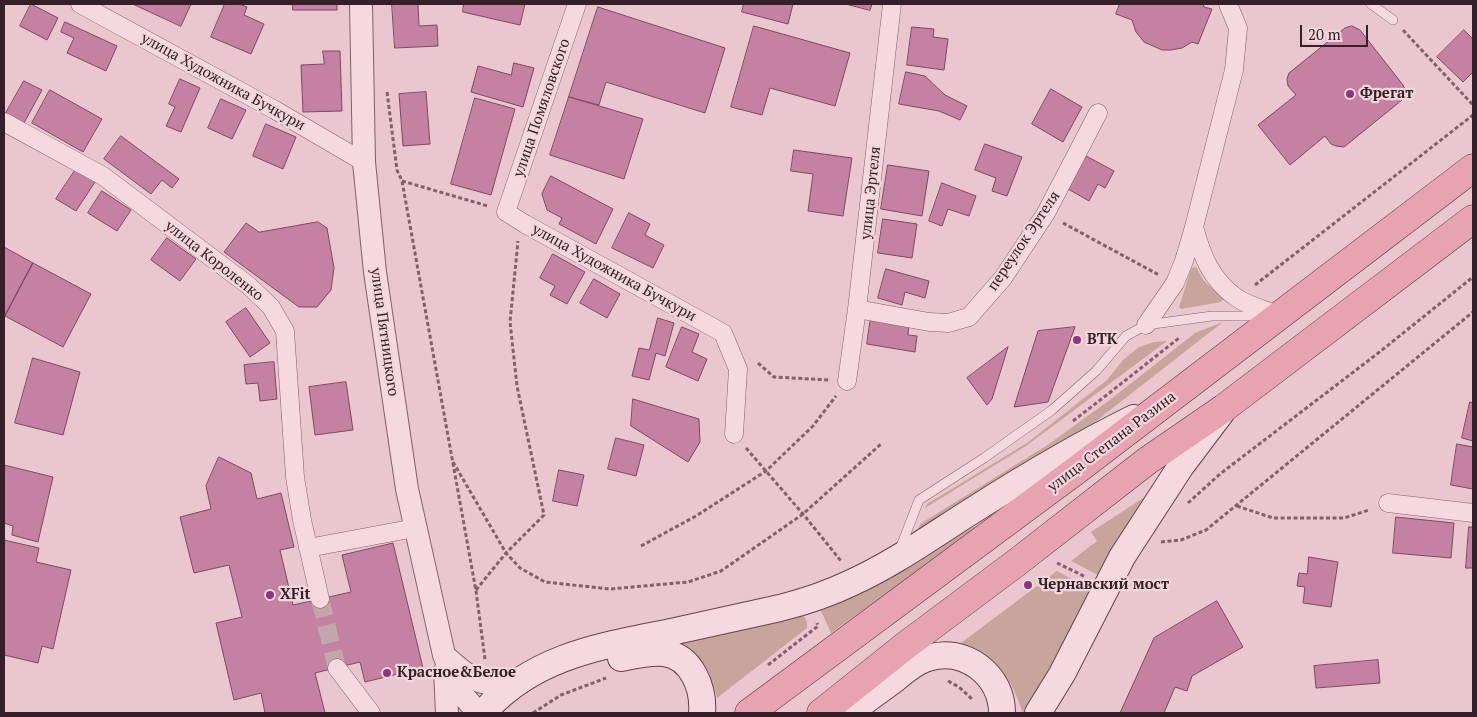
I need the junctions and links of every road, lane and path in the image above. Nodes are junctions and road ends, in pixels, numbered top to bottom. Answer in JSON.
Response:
{"nodes":[{"id":1,"x":80,"y":4,"type":"edge"},
{"id":2,"x":361,"y":4,"type":"edge"},
{"id":3,"x":578,"y":4,"type":"edge"},
{"id":4,"x":892,"y":4,"type":"edge"},
{"id":5,"x":1228,"y":4,"type":"edge"},
{"id":6,"x":1371,"y":4,"type":"edge"},
{"id":7,"x":1393,"y":20,"type":"joint"},
{"id":8,"x":362,"y":91,"type":"junction"},
{"id":9,"x":1473,"y":104,"type":"edge"},
{"id":10,"x":1098,"y":113,"type":"dead end"},
{"id":11,"x":1473,"y":115,"type":"edge"},
{"id":12,"x":4,"y":122,"type":"edge"},
{"id":13,"x":364,"y":162,"type":"junction"},
{"id":14,"x":1473,"y":168,"type":"edge"},
{"id":15,"x":402,"y":181,"type":"junction"},
{"id":16,"x":506,"y":212,"type":"junction"},
{"id":17,"x":1046,"y":214,"type":"junction"},
{"id":18,"x":1473,"y":219,"type":"edge"},
{"id":19,"x":524,"y":224,"type":"junction"},
{"id":20,"x":1194,"y":227,"type":"junction"},
{"id":21,"x":1473,"y":277,"type":"edge"},
{"id":22,"x":1175,"y":283,"type":"junction"},
{"id":23,"x":1251,"y":288,"type":"dead end"},
{"id":24,"x":857,"y":309,"type":"junction"},
{"id":25,"x":1473,"y":312,"type":"edge"},
{"id":26,"x":1280,"y":316,"type":"junction"},
{"id":27,"x":1146,"y":325,"type":"junction"},
{"id":28,"x":752,"y":358,"type":"dead end"},
{"id":29,"x":847,"y":382,"type":"junction"},
{"id":30,"x":1161,"y":404,"type":"junction"},
{"id":31,"x":1224,"y":408,"type":"junction"},
{"id":32,"x":734,"y":434,"type":"joint"},
{"id":33,"x":880,"y":444,"type":"dead end"},
{"id":34,"x":452,"y":460,"type":"junction"},
{"id":35,"x":766,"y":471,"type":"junction"},
{"id":36,"x":1388,"y":504,"type":"joint"},
{"id":37,"x":1236,"y":506,"type":"junction"},
{"id":38,"x":1182,"y":510,"type":"dead end"},
{"id":39,"x":1473,"y":513,"type":"edge"},
{"id":40,"x":803,"y":514,"type":"junction"},
{"id":41,"x":415,"y":528,"type":"junction"},
{"id":42,"x":1158,"y":542,"type":"dead end"},
{"id":43,"x":640,"y":546,"type":"dead end"},
{"id":44,"x":308,"y":548,"type":"junction"},
{"id":45,"x":506,"y":553,"type":"junction"},
{"id":46,"x":897,"y":558,"type":"junction"},
{"id":47,"x":840,"y":560,"type":"dead end"},
{"id":48,"x":1057,"y":563,"type":"dead end"},
{"id":49,"x":1088,"y":578,"type":"dead end"},
{"id":50,"x":476,"y":591,"type":"junction"},
{"id":51,"x":320,"y":599,"type":"tunnel mouth"},
{"id":52,"x":444,"y":655,"type":"junction"},
{"id":53,"x":486,"y":665,"type":"dead end"},
{"id":54,"x":336,"y":668,"type":"tunnel mouth"},
{"id":55,"x":532,"y":672,"type":"junction"},
{"id":56,"x":607,"y":678,"type":"dead end"},
{"id":57,"x":942,"y":678,"type":"dead end"},
{"id":58,"x":977,"y":706,"type":"dead end"},
{"id":59,"x":371,"y":713,"type":"edge"},
{"id":60,"x":447,"y":713,"type":"edge"},
{"id":61,"x":478,"y":713,"type":"edge"},
{"id":62,"x":483,"y":713,"type":"edge"},
{"id":63,"x":504,"y":713,"type":"edge"},
{"id":64,"x":533,"y":713,"type":"edge"},
{"id":65,"x":702,"y":713,"type":"edge"},
{"id":66,"x":749,"y":713,"type":"edge"},
{"id":67,"x":821,"y":713,"type":"edge"},
{"id":68,"x":848,"y":713,"type":"edge"},
{"id":69,"x":1002,"y":713,"type":"edge"},
{"id":70,"x":1038,"y":713,"type":"edge"}],
"edges":[{"from":1,"to":13,"type":"street","name":"улица Художника Бучкури"},
{"from":2,"to":8,"type":"street","name":"улица Пятницкого"},
{"from":3,"to":16,"type":"street","name":"улица Помяловского"},
{"from":4,"to":24,"type":"street","name":"улица Эртеля"},
{"from":5,"to":20,"type":"street"},
{"from":6,"to":7,"type":"lane"},
{"from":7,"to":9,"type":"path"},
{"from":8,"to":13,"type":"street","name":"улица Пятницкого"},
{"from":8,"to":15,"type":"path"},
{"from":10,"to":17,"type":"street","name":"переулок Эртеля"},
{"from":11,"to":23,"type":"path"},
{"from":12,"to":44,"type":"street","name":"улица Короленко"},
{"from":13,"to":41,"type":"street","name":"улица Пятницкого"},
{"from":14,"to":26,"type":"main road","name":"улица Степана Разина"},
{"from":15,"to":16,"type":"path"},
{"from":15,"to":34,"type":"path"},
{"from":16,"to":19,"type":"street","name":"улица Художника Бучкури"},
{"from":17,"to":22,"type":"path"},
{"from":17,"to":24,"type":"street","name":"переулок Эртеля"},
{"from":18,"to":31,"type":"main road"},
{"from":19,"to":32,"type":"street","name":"улица Художника Бучкури"},
{"from":19,"to":45,"type":"path"},
{"from":20,"to":22,"type":"street"},
{"from":20,"to":26,"type":"street"},
{"from":21,"to":38,"type":"path"},
{"from":22,"to":27,"type":"street"},
{"from":24,"to":29,"type":"street","name":"улица Эртеля"},
{"from":25,"to":37,"type":"path"},
{"from":26,"to":27,"type":"lane"},
{"from":26,"to":30,"type":"main road","name":"улица Степана Разина"},
{"from":27,"to":46,"type":"lane"},
{"from":28,"to":29,"type":"path"},
{"from":29,"to":35,"type":"path"},
{"from":30,"to":46,"type":"main road"},
{"from":30,"to":66,"type":"main road","name":"улица Степана Разина"},
{"from":31,"to":67,"type":"main road"},
{"from":31,"to":70,"type":"main road"},
{"from":32,"to":35,"type":"path"},
{"from":33,"to":40,"type":"path"},
{"from":34,"to":45,"type":"path"},
{"from":34,"to":50,"type":"path"},
{"from":35,"to":40,"type":"path"},
{"from":35,"to":43,"type":"path"},
{"from":36,"to":37,"type":"path"},
{"from":36,"to":39,"type":"street"},
{"from":37,"to":42,"type":"path"},
{"from":40,"to":45,"type":"path"},
{"from":40,"to":47,"type":"path"},
{"from":41,"to":44,"type":"street"},
{"from":41,"to":52,"type":"street","name":"улица Пятницкого"},
{"from":44,"to":51,"type":"street","name":"улица Короленко"},
{"from":45,"to":50,"type":"path"},
{"from":46,"to":55,"type":"main road"},
{"from":48,"to":49,"type":"path"},
{"from":50,"to":53,"type":"path"},
{"from":52,"to":55,"type":"street"},
{"from":52,"to":60,"type":"street"},
{"from":52,"to":61,"type":"street"},
{"from":54,"to":59,"type":"street"},
{"from":55,"to":62,"type":"main road"},
{"from":56,"to":64,"type":"path"},
{"from":57,"to":58,"type":"path"},
{"from":63,"to":65,"type":"main road"},
{"from":68,"to":69,"type":"main road"}]}
